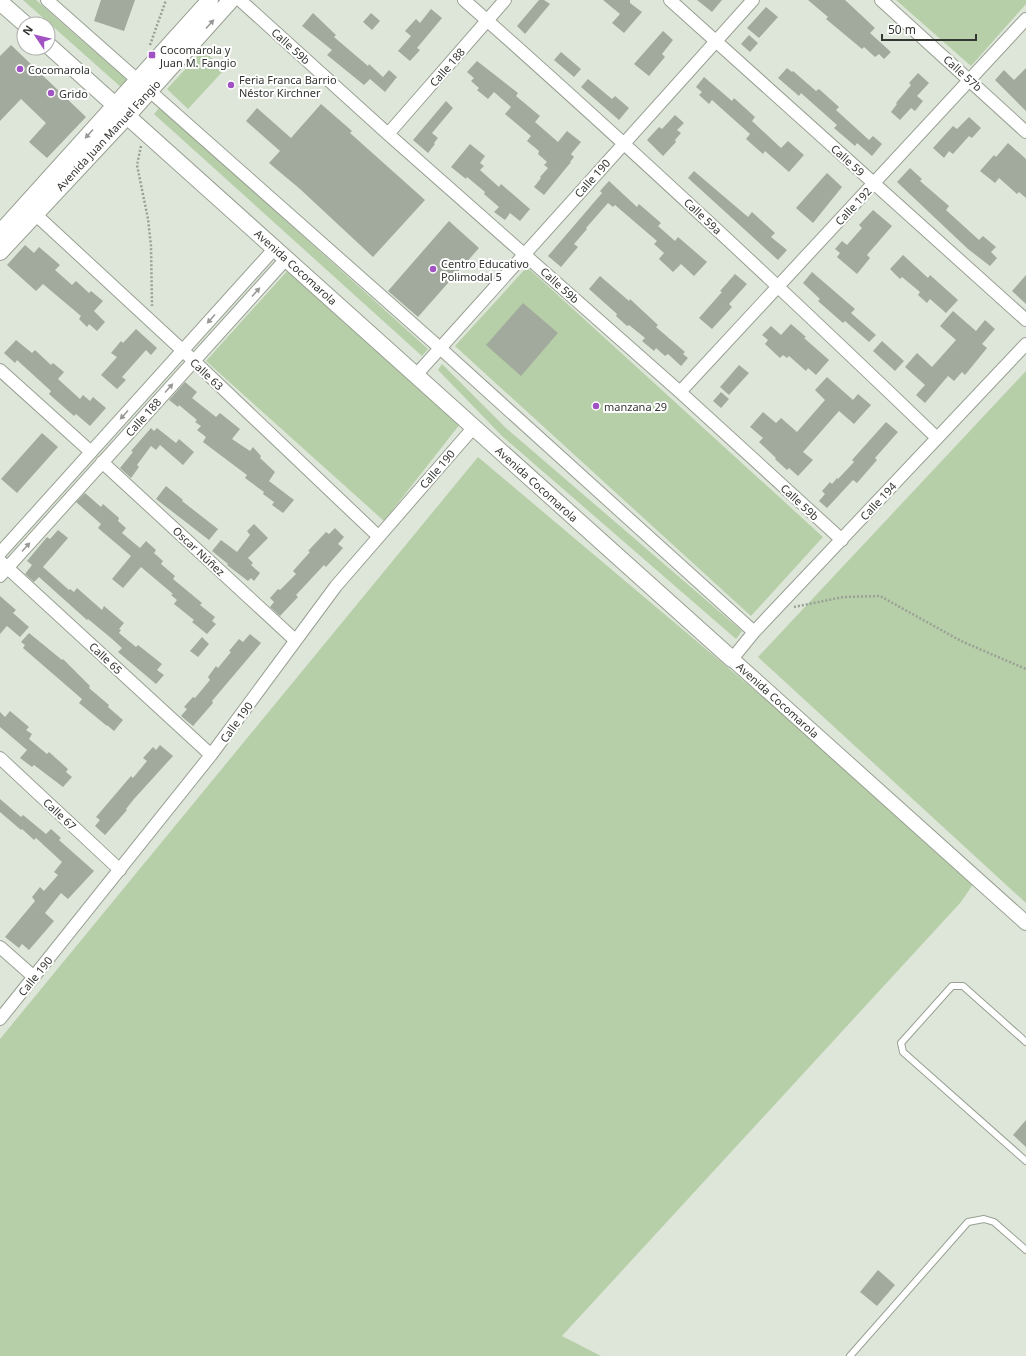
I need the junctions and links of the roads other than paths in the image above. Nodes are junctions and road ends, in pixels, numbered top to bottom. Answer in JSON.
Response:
{"nodes":[{"id":1,"x":46,"y":0,"type":"edge"},
{"id":2,"x":210,"y":0,"type":"edge"},
{"id":3,"x":231,"y":0,"type":"edge"},
{"id":4,"x":240,"y":0,"type":"edge"},
{"id":5,"x":464,"y":0,"type":"edge"},
{"id":6,"x":505,"y":0,"type":"edge"},
{"id":7,"x":670,"y":0,"type":"edge"},
{"id":8,"x":753,"y":0,"type":"edge"},
{"id":9,"x":881,"y":0,"type":"edge"},
{"id":10,"x":0,"y":2,"type":"edge"},
{"id":11,"x":16,"y":16,"type":"edge"},
{"id":12,"x":1026,"y":19,"type":"edge"},
{"id":13,"x":487,"y":20,"type":"junction"},
{"id":14,"x":716,"y":41,"type":"junction"},
{"id":15,"x":56,"y":52,"type":"edge"},
{"id":16,"x":137,"y":80,"type":"junction"},
{"id":17,"x":970,"y":80,"type":"junction"},
{"id":18,"x":150,"y":91,"type":"junction"},
{"id":19,"x":115,"y":105,"type":"junction"},
{"id":20,"x":127,"y":116,"type":"junction"},
{"id":21,"x":1026,"y":132,"type":"edge"},
{"id":22,"x":388,"y":134,"type":"junction"},
{"id":23,"x":624,"y":143,"type":"junction"},
{"id":24,"x":874,"y":183,"type":"junction"},
{"id":25,"x":35,"y":214,"type":"junction"},
{"id":26,"x":1,"y":231,"type":"edge"},
{"id":27,"x":0,"y":252,"type":"edge"},
{"id":28,"x":281,"y":253,"type":"junction"},
{"id":29,"x":524,"y":254,"type":"junction"},
{"id":30,"x":778,"y":286,"type":"junction"},
{"id":31,"x":1026,"y":320,"type":"edge"},
{"id":32,"x":1026,"y":344,"type":"edge"},
{"id":33,"x":440,"y":348,"type":"junction"},
{"id":34,"x":182,"y":351,"type":"junction"},
{"id":35,"x":194,"y":361,"type":"junction"},
{"id":36,"x":0,"y":370,"type":"edge"},
{"id":37,"x":416,"y":375,"type":"junction"},
{"id":38,"x":680,"y":392,"type":"junction"},
{"id":39,"x":474,"y":427,"type":"junction"},
{"id":40,"x":937,"y":438,"type":"junction"},
{"id":41,"x":91,"y":452,"type":"junction"},
{"id":42,"x":102,"y":462,"type":"junction"},
{"id":43,"x":378,"y":536,"type":"junction"},
{"id":44,"x":842,"y":540,"type":"junction"},
{"id":45,"x":0,"y":552,"type":"edge"},
{"id":46,"x":2,"y":569,"type":"edge"},
{"id":47,"x":754,"y":632,"type":"junction"},
{"id":48,"x":295,"y":640,"type":"junction"},
{"id":49,"x":732,"y":658,"type":"junction"},
{"id":50,"x":211,"y":755,"type":"junction"},
{"id":51,"x":0,"y":758,"type":"edge"},
{"id":52,"x":120,"y":870,"type":"junction"},
{"id":53,"x":1026,"y":923,"type":"edge"},
{"id":54,"x":0,"y":947,"type":"edge"},
{"id":55,"x":34,"y":977,"type":"junction"},
{"id":56,"x":0,"y":1019,"type":"edge"},
{"id":57,"x":1026,"y":1042,"type":"edge"},
{"id":58,"x":1026,"y":1161,"type":"edge"},
{"id":59,"x":1026,"y":1241,"type":"edge"},
{"id":60,"x":1024,"y":1248,"type":"edge"},
{"id":61,"x":850,"y":1356,"type":"edge"}],
"edges":[{"from":1,"to":16,"type":"street"},
{"from":2,"to":16,"type":"main road","name":"Avenida Juan Manuel Fangio"},
{"from":18,"to":3,"type":"main road","name":"Avenida Juan Manuel Fangio","one_way":true},
{"from":4,"to":22,"type":"street","name":"Calle 59b"},
{"from":5,"to":13,"type":"street","name":"Calle 59a"},
{"from":6,"to":13,"type":"street","name":"Calle 188"},
{"from":7,"to":14,"type":"street","name":"Calle 59"},
{"from":8,"to":14,"type":"street","name":"Calle 190"},
{"from":9,"to":17,"type":"street","name":"Calle 57b"},
{"from":10,"to":11,"type":"main road"},
{"from":12,"to":17,"type":"street","name":"Calle 192"},
{"from":13,"to":22,"type":"street","name":"Calle 188"},
{"from":13,"to":23,"type":"street","name":"Calle 59a"},
{"from":14,"to":23,"type":"street","name":"Calle 190"},
{"from":14,"to":24,"type":"street","name":"Calle 59"},
{"from":15,"to":19,"type":"main road","name":"Avenida Cocomarola"},
{"from":16,"to":18,"type":"street"},
{"from":16,"to":19,"type":"main road","name":"Avenida Juan Manuel Fangio"},
{"from":17,"to":21,"type":"street","name":"Calle 57b"},
{"from":17,"to":24,"type":"street","name":"Calle 192"},
{"from":18,"to":20,"type":"main road","name":"Avenida Juan Manuel Fangio"},
{"from":18,"to":33,"type":"street"},
{"from":19,"to":20,"type":"main road","name":"Avenida Cocomarola"},
{"from":19,"to":26,"type":"main road","name":"Avenida Juan Manuel Fangio","one_way":true},
{"from":20,"to":25,"type":"main road","name":"Avenida Juan Manuel Fangio"},
{"from":20,"to":28,"type":"main road","name":"Avenida Cocomarola"},
{"from":22,"to":29,"type":"street","name":"Calle 59b"},
{"from":23,"to":29,"type":"street","name":"Calle 190"},
{"from":23,"to":30,"type":"street","name":"Calle 59a"},
{"from":24,"to":30,"type":"street","name":"Calle 192"},
{"from":24,"to":31,"type":"street","name":"Calle 59"},
{"from":25,"to":27,"type":"main road","name":"Avenida Juan Manuel Fangio"},
{"from":25,"to":34,"type":"street","name":"Calle 63"},
{"from":28,"to":34,"type":"street","name":"Calle 188","one_way":true},
{"from":35,"to":28,"type":"street","name":"Calle 188","one_way":true},
{"from":28,"to":37,"type":"main road","name":"Avenida Cocomarola"},
{"from":29,"to":33,"type":"street","name":"Calle 190"},
{"from":29,"to":38,"type":"street","name":"Calle 59b"},
{"from":30,"to":38,"type":"street","name":"Calle 192"},
{"from":30,"to":40,"type":"street","name":"Calle 59a"},
{"from":32,"to":40,"type":"street","name":"Calle 194"},
{"from":33,"to":37,"type":"street","name":"Calle 190"},
{"from":33,"to":47,"type":"street"},
{"from":34,"to":35,"type":"street","name":"Calle 63"},
{"from":34,"to":41,"type":"street","name":"Calle 188","one_way":true},
{"from":42,"to":35,"type":"street","name":"Calle 188","one_way":true},
{"from":35,"to":43,"type":"street","name":"Calle 63"},
{"from":36,"to":41,"type":"street"},
{"from":37,"to":39,"type":"main road","name":"Avenida Cocomarola"},
{"from":38,"to":44,"type":"street","name":"Calle 59b"},
{"from":39,"to":43,"type":"street","name":"Calle 190"},
{"from":39,"to":49,"type":"main road","name":"Avenida Cocomarola"},
{"from":40,"to":44,"type":"street","name":"Calle 194"},
{"from":41,"to":45,"type":"street","name":"Calle 188"},
{"from":46,"to":42,"type":"street","name":"Calle 188","one_way":true},
{"from":42,"to":48,"type":"street","name":"Oscar Núñez"},
{"from":43,"to":48,"type":"street","name":"Calle 190"},
{"from":44,"to":47,"type":"street","name":"Calle 194"},
{"from":46,"to":50,"type":"street","name":"Calle 65"},
{"from":47,"to":49,"type":"street","name":"Calle 194"},
{"from":48,"to":50,"type":"street","name":"Calle 190"},
{"from":49,"to":53,"type":"street","name":"Avenida Cocomarola"},
{"from":50,"to":52,"type":"street","name":"Calle 190"},
{"from":51,"to":52,"type":"street","name":"Calle 67"},
{"from":52,"to":55,"type":"street","name":"Calle 190"},
{"from":54,"to":55,"type":"street"},
{"from":55,"to":56,"type":"street","name":"Calle 190"},
{"from":57,"to":58,"type":"lane"},
{"from":59,"to":60,"type":"lane"},
{"from":60,"to":61,"type":"lane"}]}
